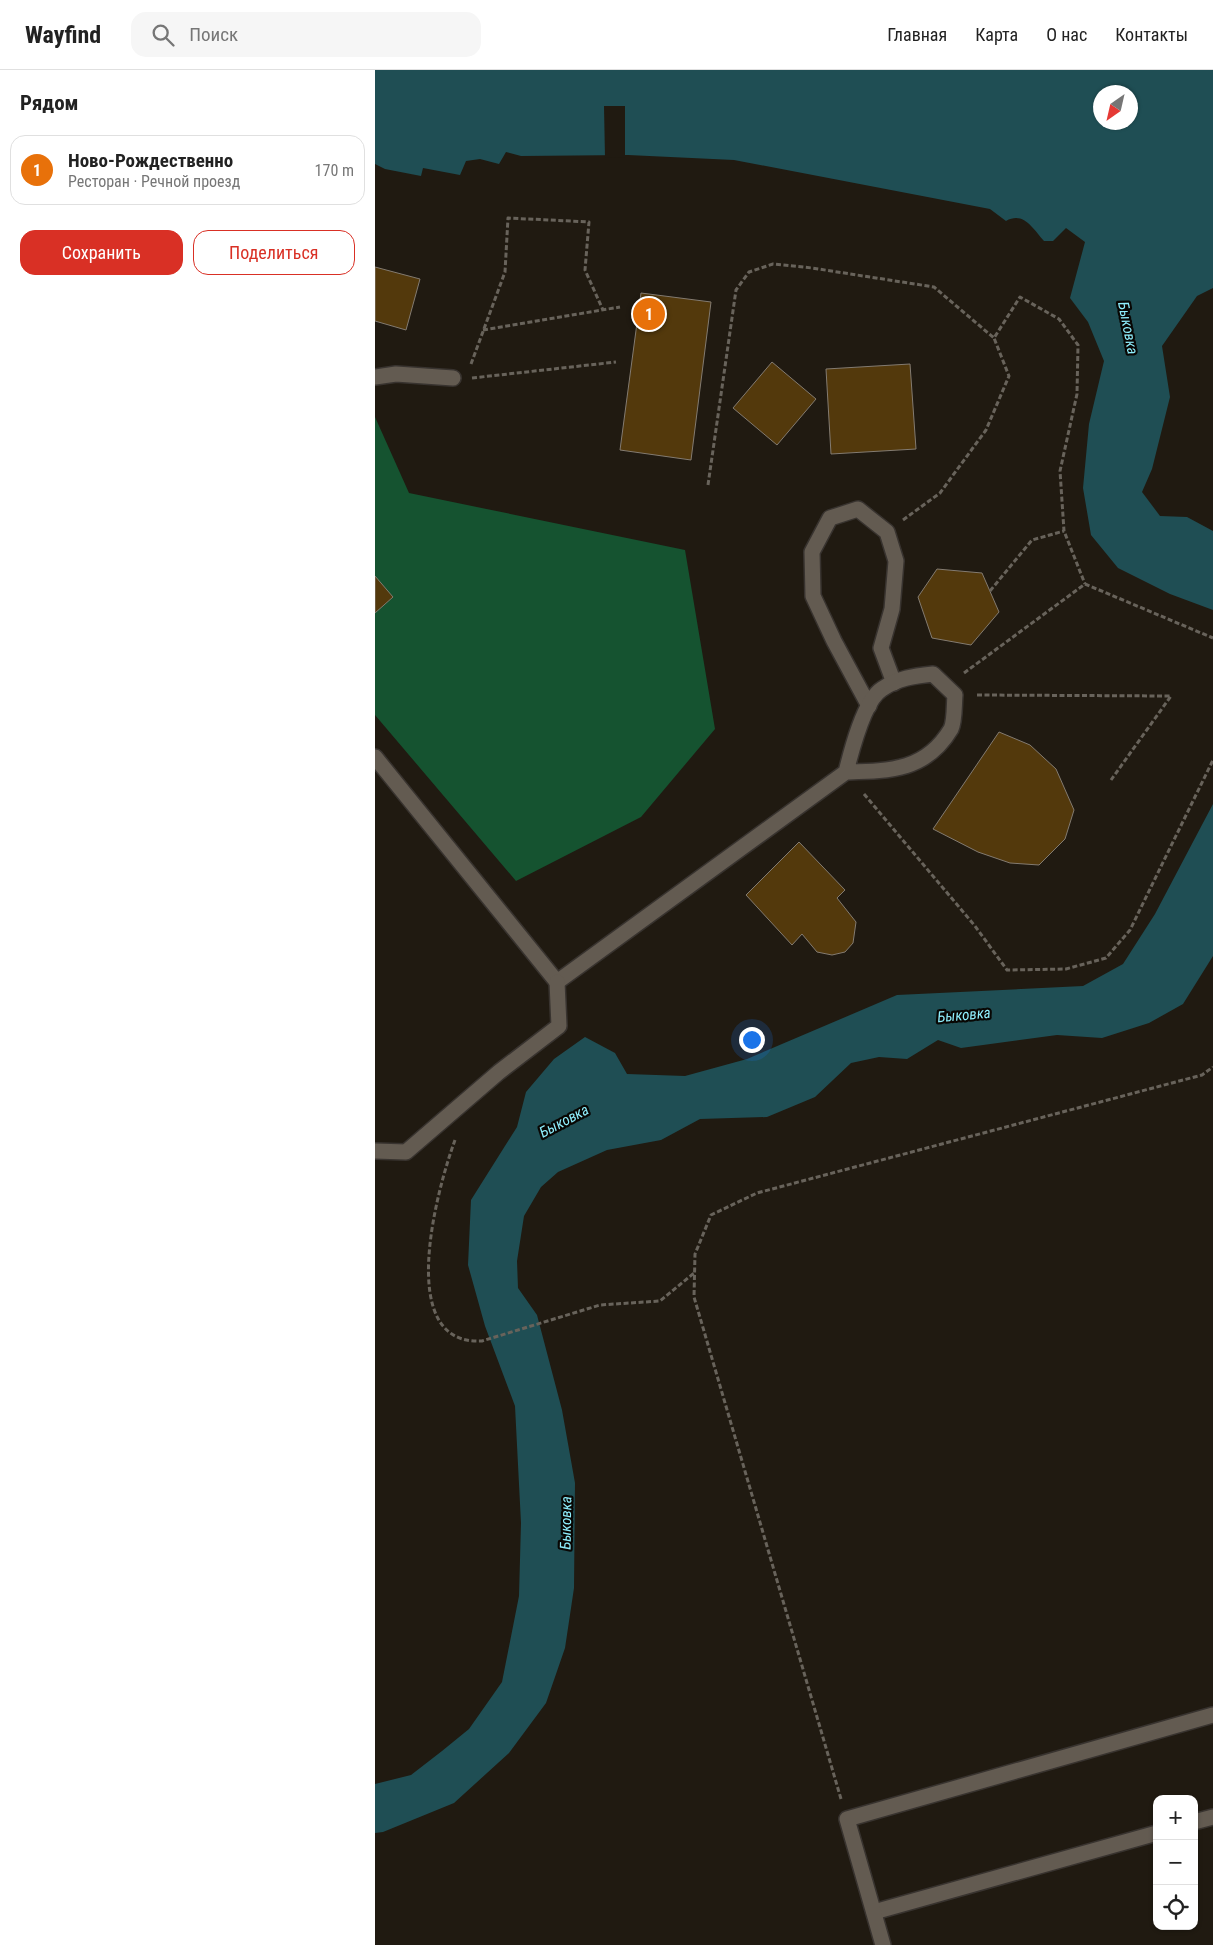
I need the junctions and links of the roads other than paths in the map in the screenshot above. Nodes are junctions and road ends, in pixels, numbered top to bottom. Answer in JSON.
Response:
{"nodes":[{"id":1,"x":375,"y":377,"type":"edge"},
{"id":2,"x":459,"y":379,"type":"road end"},
{"id":3,"x":894,"y":683,"type":"junction"},
{"id":4,"x":869,"y":706,"type":"junction"},
{"id":5,"x":375,"y":757,"type":"edge"},
{"id":6,"x":846,"y":772,"type":"junction"},
{"id":7,"x":557,"y":982,"type":"junction"},
{"id":8,"x":375,"y":1151,"type":"edge"},
{"id":9,"x":1213,"y":1714,"type":"edge"},
{"id":10,"x":1213,"y":1817,"type":"edge"},
{"id":11,"x":1198,"y":1821,"type":"edge"},
{"id":12,"x":1153,"y":1833,"type":"edge"},
{"id":13,"x":874,"y":1912,"type":"junction"},
{"id":14,"x":883,"y":1945,"type":"edge"}],
"edges":[{"from":1,"to":2,"type":"street"},
{"from":3,"to":4,"type":"street"},
{"from":3,"to":4,"type":"street"},
{"from":3,"to":6,"type":"street"},
{"from":4,"to":6,"type":"street"},
{"from":5,"to":7,"type":"street"},
{"from":6,"to":7,"type":"street"},
{"from":7,"to":8,"type":"street"},
{"from":9,"to":13,"type":"street"},
{"from":10,"to":11,"type":"street"},
{"from":12,"to":13,"type":"street"},
{"from":13,"to":14,"type":"street"}]}
